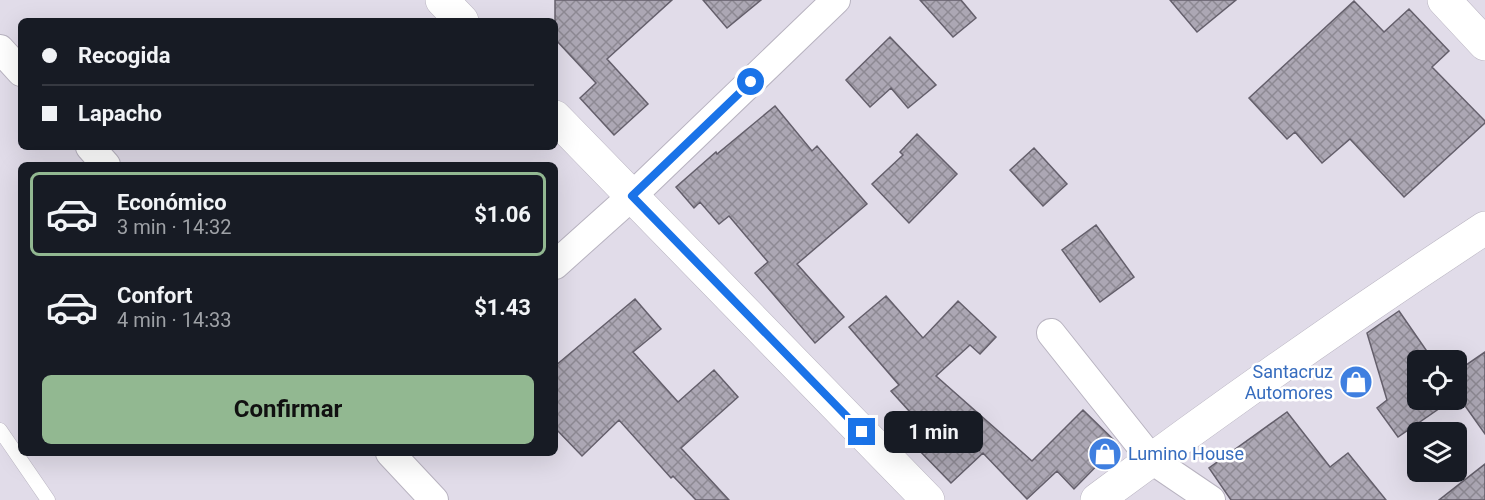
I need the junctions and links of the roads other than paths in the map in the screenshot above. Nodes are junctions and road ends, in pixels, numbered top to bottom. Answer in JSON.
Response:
{"nodes":[{"id":1,"x":442,"y":0,"type":"edge"},
{"id":2,"x":836,"y":0,"type":"edge"},
{"id":3,"x":1444,"y":0,"type":"edge"},
{"id":4,"x":459,"y":18,"type":"edge"},
{"id":5,"x":1485,"y":44,"type":"edge"},
{"id":6,"x":0,"y":49,"type":"edge"},
{"id":7,"x":18,"y":69,"type":"edge"},
{"id":8,"x":558,"y":120,"type":"edge"},
{"id":9,"x":93,"y":150,"type":"edge"},
{"id":10,"x":103,"y":162,"type":"edge"},
{"id":11,"x":632,"y":196,"type":"junction"},
{"id":12,"x":1485,"y":228,"type":"edge"},
{"id":13,"x":558,"y":262,"type":"edge"},
{"id":14,"x":1051,"y":333,"type":"dead end"},
{"id":15,"x":0,"y":430,"type":"edge"},
{"id":16,"x":393,"y":456,"type":"edge"},
{"id":17,"x":1152,"y":459,"type":"junction"},
{"id":18,"x":48,"y":500,"type":"edge"},
{"id":19,"x":434,"y":500,"type":"edge"},
{"id":20,"x":928,"y":500,"type":"edge"},
{"id":21,"x":1097,"y":500,"type":"edge"},
{"id":22,"x":1211,"y":500,"type":"edge"}],
"edges":[{"from":1,"to":4,"type":"street"},
{"from":2,"to":11,"type":"street"},
{"from":3,"to":5,"type":"street"},
{"from":6,"to":7,"type":"street"},
{"from":8,"to":11,"type":"street"},
{"from":9,"to":10,"type":"street"},
{"from":11,"to":13,"type":"street"},
{"from":11,"to":20,"type":"street"},
{"from":12,"to":17,"type":"street"},
{"from":14,"to":17,"type":"street"},
{"from":15,"to":18,"type":"lane"},
{"from":16,"to":19,"type":"street"},
{"from":17,"to":21,"type":"street"},
{"from":17,"to":22,"type":"street"}]}
